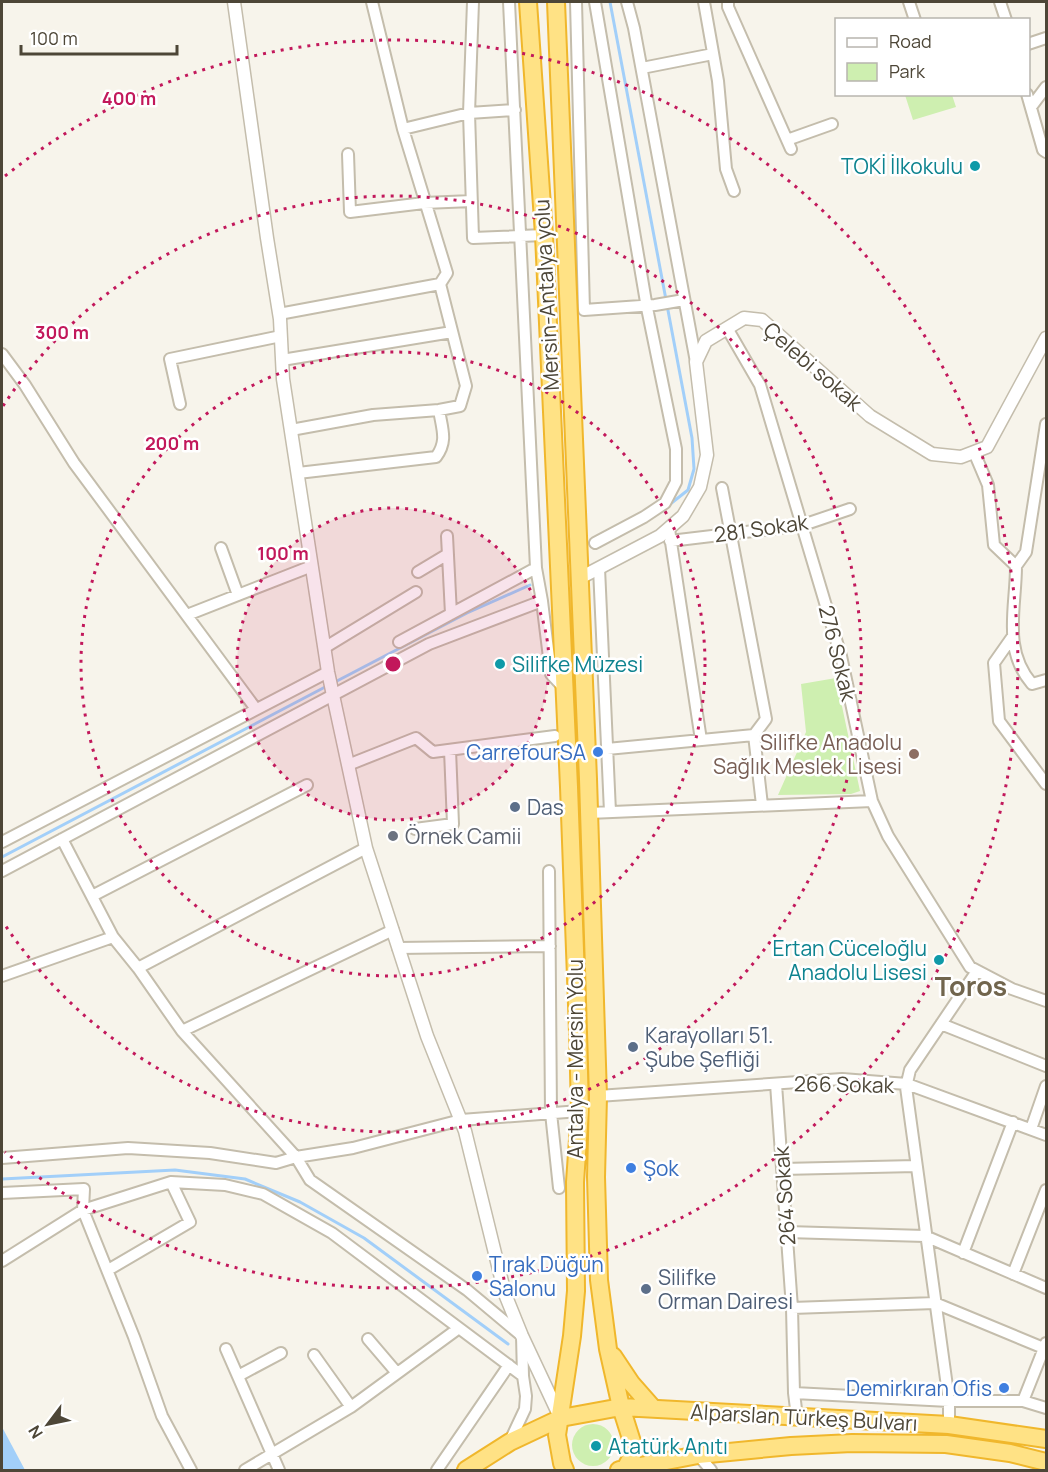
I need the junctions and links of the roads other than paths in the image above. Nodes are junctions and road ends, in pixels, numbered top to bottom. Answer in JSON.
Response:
{"nodes":[{"id":1,"x":234,"y":2,"type":"edge"},
{"id":2,"x":372,"y":2,"type":"edge"},
{"id":3,"x":472,"y":2,"type":"edge"},
{"id":4,"x":509,"y":2,"type":"edge"},
{"id":5,"x":528,"y":2,"type":"edge"},
{"id":6,"x":556,"y":2,"type":"edge"},
{"id":7,"x":576,"y":2,"type":"edge"},
{"id":8,"x":595,"y":2,"type":"edge"},
{"id":9,"x":627,"y":2,"type":"edge"},
{"id":10,"x":704,"y":2,"type":"edge"},
{"id":11,"x":728,"y":2,"type":"edge"},
{"id":12,"x":909,"y":2,"type":"edge"},
{"id":13,"x":1000,"y":2,"type":"edge"},
{"id":14,"x":914,"y":18,"type":"edge"},
{"id":15,"x":1005,"y":18,"type":"edge"},
{"id":16,"x":1047,"y":38,"type":"edge"},
{"id":17,"x":1030,"y":44,"type":"edge"},
{"id":18,"x":713,"y":54,"type":"junction"},
{"id":19,"x":642,"y":68,"type":"junction"},
{"id":20,"x":1047,"y":87,"type":"edge"},
{"id":21,"x":1028,"y":96,"type":"edge"},
{"id":22,"x":1031,"y":107,"type":"junction"},
{"id":23,"x":515,"y":110,"type":"junction"},
{"id":24,"x":469,"y":113,"type":"junction"},
{"id":25,"x":832,"y":124,"type":"dead end"},
{"id":26,"x":403,"y":129,"type":"junction"},
{"id":27,"x":1047,"y":152,"type":"edge"},
{"id":28,"x":348,"y":154,"type":"dead end"},
{"id":29,"x":734,"y":191,"type":"dead end"},
{"id":30,"x":472,"y":201,"type":"junction"},
{"id":31,"x":424,"y":202,"type":"junction"},
{"id":32,"x":544,"y":235,"type":"junction"},
{"id":33,"x":521,"y":236,"type":"junction"},
{"id":34,"x":440,"y":284,"type":"junction"},
{"id":35,"x":684,"y":300,"type":"junction"},
{"id":36,"x":651,"y":305,"type":"junction"},
{"id":37,"x":279,"y":314,"type":"junction"},
{"id":38,"x":727,"y":328,"type":"junction"},
{"id":39,"x":452,"y":332,"type":"junction"},
{"id":40,"x":281,"y":336,"type":"junction"},
{"id":41,"x":1047,"y":338,"type":"edge"},
{"id":42,"x":1044,"y":352,"type":"edge"},
{"id":43,"x":2,"y":354,"type":"edge"},
{"id":44,"x":282,"y":360,"type":"junction"},
{"id":45,"x":696,"y":362,"type":"junction"},
{"id":46,"x":180,"y":404,"type":"dead end"},
{"id":47,"x":439,"y":410,"type":"junction"},
{"id":48,"x":1047,"y":424,"type":"edge"},
{"id":49,"x":291,"y":430,"type":"junction"},
{"id":50,"x":974,"y":452,"type":"junction"},
{"id":51,"x":298,"y":473,"type":"junction"},
{"id":52,"x":722,"y":488,"type":"dead end"},
{"id":53,"x":850,"y":509,"type":"dead end"},
{"id":54,"x":803,"y":525,"type":"junction"},
{"id":55,"x":730,"y":533,"type":"junction"},
{"id":56,"x":669,"y":535,"type":"junction"},
{"id":57,"x":447,"y":536,"type":"dead end"},
{"id":58,"x":595,"y":543,"type":"dead end"},
{"id":59,"x":221,"y":548,"type":"dead end"},
{"id":60,"x":448,"y":554,"type":"junction"},
{"id":61,"x":312,"y":566,"type":"junction"},
{"id":62,"x":1016,"y":566,"type":"junction"},
{"id":63,"x":536,"y":568,"type":"junction"},
{"id":64,"x":599,"y":568,"type":"junction"},
{"id":65,"x":418,"y":572,"type":"dead end"},
{"id":66,"x":578,"y":579,"type":"junction"},
{"id":67,"x":560,"y":589,"type":"joint"},
{"id":68,"x":416,"y":592,"type":"dead end"},
{"id":69,"x":238,"y":595,"type":"junction"},
{"id":70,"x":542,"y":601,"type":"junction"},
{"id":71,"x":452,"y":614,"type":"junction"},
{"id":72,"x":187,"y":615,"type":"junction"},
{"id":73,"x":1012,"y":636,"type":"junction"},
{"id":74,"x":399,"y":642,"type":"dead end"},
{"id":75,"x":324,"y":648,"type":"junction"},
{"id":76,"x":328,"y":672,"type":"junction"},
{"id":77,"x":1047,"y":680,"type":"edge"},
{"id":78,"x":565,"y":689,"type":"junction"},
{"id":79,"x":332,"y":696,"type":"junction"},
{"id":80,"x":256,"y":709,"type":"junction"},
{"id":81,"x":754,"y":735,"type":"junction"},
{"id":82,"x":555,"y":736,"type":"dead end"},
{"id":83,"x":701,"y":740,"type":"junction"},
{"id":84,"x":607,"y":749,"type":"junction"},
{"id":85,"x":450,"y":750,"type":"junction"},
{"id":86,"x":348,"y":765,"type":"junction"},
{"id":87,"x":1047,"y":784,"type":"edge"},
{"id":88,"x":307,"y":785,"type":"dead end"},
{"id":89,"x":872,"y":801,"type":"junction"},
{"id":90,"x":762,"y":806,"type":"junction"},
{"id":91,"x":610,"y":812,"type":"junction"},
{"id":92,"x":589,"y":813,"type":"junction"},
{"id":93,"x":415,"y":829,"type":"dead end"},
{"id":94,"x":62,"y":839,"type":"junction"},
{"id":95,"x":2,"y":842,"type":"edge"},
{"id":96,"x":366,"y":848,"type":"junction"},
{"id":97,"x":2,"y":871,"type":"edge"},
{"id":98,"x":549,"y":871,"type":"dead end"},
{"id":99,"x":92,"y":896,"type":"junction"},
{"id":100,"x":393,"y":930,"type":"junction"},
{"id":101,"x":113,"y":937,"type":"junction"},
{"id":102,"x":550,"y":946,"type":"junction"},
{"id":103,"x":398,"y":948,"type":"junction"},
{"id":104,"x":138,"y":968,"type":"junction"},
{"id":105,"x":974,"y":969,"type":"junction"},
{"id":106,"x":2,"y":974,"type":"edge"},
{"id":107,"x":1047,"y":1001,"type":"edge"},
{"id":108,"x":941,"y":1024,"type":"junction"},
{"id":109,"x":182,"y":1031,"type":"junction"},
{"id":110,"x":1047,"y":1066,"type":"edge"},
{"id":111,"x":776,"y":1084,"type":"junction"},
{"id":112,"x":907,"y":1084,"type":"junction"},
{"id":113,"x":1047,"y":1086,"type":"edge"},
{"id":114,"x":598,"y":1096,"type":"junction"},
{"id":115,"x":580,"y":1111,"type":"junction"},
{"id":116,"x":552,"y":1113,"type":"junction"},
{"id":117,"x":461,"y":1120,"type":"junction"},
{"id":118,"x":1013,"y":1122,"type":"junction"},
{"id":119,"x":1031,"y":1129,"type":"junction"},
{"id":120,"x":1047,"y":1135,"type":"edge"},
{"id":121,"x":296,"y":1157,"type":"junction"},
{"id":122,"x":2,"y":1158,"type":"edge"},
{"id":123,"x":916,"y":1166,"type":"junction"},
{"id":124,"x":782,"y":1169,"type":"junction"},
{"id":125,"x":171,"y":1182,"type":"junction"},
{"id":126,"x":559,"y":1188,"type":"dead end"},
{"id":127,"x":1047,"y":1190,"type":"edge"},
{"id":128,"x":2,"y":1193,"type":"edge"},
{"id":129,"x":83,"y":1210,"type":"junction"},
{"id":130,"x":787,"y":1232,"type":"junction"},
{"id":131,"x":926,"y":1236,"type":"junction"},
{"id":132,"x":963,"y":1253,"type":"junction"},
{"id":133,"x":2,"y":1261,"type":"edge"},
{"id":134,"x":108,"y":1270,"type":"junction"},
{"id":135,"x":1013,"y":1274,"type":"junction"},
{"id":136,"x":1047,"y":1288,"type":"edge"},
{"id":137,"x":935,"y":1303,"type":"junction"},
{"id":138,"x":792,"y":1308,"type":"junction"},
{"id":139,"x":459,"y":1328,"type":"junction"},
{"id":140,"x":522,"y":1336,"type":"junction"},
{"id":141,"x":368,"y":1338,"type":"dead end"},
{"id":142,"x":1046,"y":1346,"type":"edge"},
{"id":143,"x":226,"y":1349,"type":"dead end"},
{"id":144,"x":608,"y":1349,"type":"junction"},
{"id":145,"x":281,"y":1353,"type":"dead end"},
{"id":146,"x":314,"y":1355,"type":"dead end"},
{"id":147,"x":508,"y":1365,"type":"junction"},
{"id":148,"x":397,"y":1373,"type":"junction"},
{"id":149,"x":238,"y":1376,"type":"junction"},
{"id":150,"x":523,"y":1376,"type":"junction"},
{"id":151,"x":794,"y":1393,"type":"junction"},
{"id":152,"x":949,"y":1401,"type":"junction"},
{"id":153,"x":1023,"y":1401,"type":"junction"},
{"id":154,"x":351,"y":1407,"type":"junction"},
{"id":155,"x":621,"y":1407,"type":"junction"},
{"id":156,"x":653,"y":1408,"type":"junction"},
{"id":157,"x":1047,"y":1408,"type":"edge"},
{"id":158,"x":797,"y":1417,"type":"junction"},
{"id":159,"x":561,"y":1418,"type":"junction"},
{"id":160,"x":949,"y":1425,"type":"junction"},
{"id":161,"x":1047,"y":1439,"type":"edge"},
{"id":162,"x":510,"y":1442,"type":"junction"},
{"id":163,"x":272,"y":1455,"type":"junction"},
{"id":164,"x":698,"y":1455,"type":"junction"},
{"id":165,"x":1047,"y":1462,"type":"edge"},
{"id":166,"x":621,"y":1469,"type":"edge"},
{"id":167,"x":190,"y":1470,"type":"edge"},
{"id":168,"x":245,"y":1470,"type":"edge"},
{"id":169,"x":279,"y":1470,"type":"edge"},
{"id":170,"x":437,"y":1470,"type":"edge"},
{"id":171,"x":466,"y":1470,"type":"edge"},
{"id":172,"x":565,"y":1470,"type":"edge"},
{"id":173,"x":711,"y":1470,"type":"edge"}],
"edges":[{"from":1,"to":37,"type":"street"},
{"from":2,"to":26,"type":"street"},
{"from":3,"to":24,"type":"street"},
{"from":4,"to":23,"type":"street"},
{"from":5,"to":32,"type":"highway","name":"Mersin-Antalya yolu"},
{"from":6,"to":66,"type":"highway","name":"Mersin-Antalya yolu"},
{"from":7,"to":36,"type":"street"},
{"from":8,"to":36,"type":"street"},
{"from":9,"to":19,"type":"street"},
{"from":10,"to":18,"type":"street"},
{"from":11,"to":25,"type":"street"},
{"from":12,"to":14,"type":"street"},
{"from":13,"to":15,"type":"street"},
{"from":16,"to":17,"type":"street"},
{"from":18,"to":19,"type":"street"},
{"from":18,"to":29,"type":"street"},
{"from":19,"to":35,"type":"street"},
{"from":20,"to":22,"type":"street"},
{"from":21,"to":22,"type":"street"},
{"from":22,"to":27,"type":"street"},
{"from":23,"to":24,"type":"street"},
{"from":23,"to":33,"type":"street"},
{"from":24,"to":26,"type":"street"},
{"from":24,"to":30,"type":"street"},
{"from":26,"to":31,"type":"street"},
{"from":28,"to":31,"type":"street"},
{"from":30,"to":31,"type":"street"},
{"from":30,"to":33,"type":"street"},
{"from":31,"to":34,"type":"street"},
{"from":32,"to":33,"type":"street"},
{"from":32,"to":67,"type":"highway","name":"Mersin-Antalya yolu"},
{"from":33,"to":63,"type":"street"},
{"from":34,"to":37,"type":"street"},
{"from":34,"to":39,"type":"street"},
{"from":35,"to":36,"type":"street"},
{"from":35,"to":45,"type":"street"},
{"from":36,"to":58,"type":"street"},
{"from":37,"to":40,"type":"street"},
{"from":38,"to":45,"type":"street","name":"Çelebi sokak"},
{"from":38,"to":50,"type":"street","name":"Çelebi sokak"},
{"from":38,"to":54,"type":"street","name":"276 Sokak"},
{"from":39,"to":44,"type":"street"},
{"from":39,"to":47,"type":"street"},
{"from":40,"to":44,"type":"street"},
{"from":40,"to":46,"type":"street"},
{"from":41,"to":42,"type":"street"},
{"from":42,"to":50,"type":"street"},
{"from":43,"to":72,"type":"street"},
{"from":44,"to":49,"type":"street"},
{"from":45,"to":56,"type":"street"},
{"from":47,"to":49,"type":"street"},
{"from":47,"to":51,"type":"street"},
{"from":48,"to":62,"type":"street"},
{"from":49,"to":51,"type":"street"},
{"from":50,"to":62,"type":"street"},
{"from":51,"to":61,"type":"street"},
{"from":52,"to":55,"type":"street"},
{"from":53,"to":54,"type":"street","name":"281 Sokak"},
{"from":54,"to":55,"type":"street","name":"281 Sokak"},
{"from":54,"to":89,"type":"street","name":"276 Sokak"},
{"from":55,"to":56,"type":"street","name":"281 Sokak"},
{"from":55,"to":81,"type":"street"},
{"from":56,"to":64,"type":"street"},
{"from":56,"to":83,"type":"street"},
{"from":57,"to":60,"type":"street"},
{"from":59,"to":69,"type":"street"},
{"from":60,"to":65,"type":"street"},
{"from":60,"to":71,"type":"street"},
{"from":61,"to":69,"type":"street"},
{"from":61,"to":75,"type":"street"},
{"from":62,"to":73,"type":"street"},
{"from":63,"to":70,"type":"street"},
{"from":63,"to":71,"type":"street"},
{"from":64,"to":66,"type":"street"},
{"from":64,"to":84,"type":"street"},
{"from":66,"to":92,"type":"highway","name":"Antalya - Mersin Yolu"},
{"from":67,"to":78,"type":"highway","name":"Antalya - Mersin Yolu"},
{"from":68,"to":75,"type":"street"},
{"from":69,"to":72,"type":"street"},
{"from":70,"to":78,"type":"street"},
{"from":70,"to":79,"type":"street"},
{"from":71,"to":74,"type":"street"},
{"from":72,"to":80,"type":"street"},
{"from":73,"to":77,"type":"street"},
{"from":73,"to":87,"type":"street"},
{"from":75,"to":76,"type":"street"},
{"from":76,"to":79,"type":"street"},
{"from":76,"to":80,"type":"street"},
{"from":78,"to":115,"type":"highway","name":"Antalya - Mersin Yolu"},
{"from":79,"to":86,"type":"street"},
{"from":79,"to":94,"type":"street"},
{"from":80,"to":95,"type":"street"},
{"from":81,"to":83,"type":"street"},
{"from":81,"to":90,"type":"street"},
{"from":82,"to":85,"type":"street"},
{"from":83,"to":84,"type":"street"},
{"from":84,"to":91,"type":"street"},
{"from":85,"to":86,"type":"street"},
{"from":85,"to":93,"type":"street"},
{"from":86,"to":96,"type":"street"},
{"from":88,"to":99,"type":"street"},
{"from":89,"to":90,"type":"street"},
{"from":89,"to":105,"type":"street","name":"276 Sokak"},
{"from":90,"to":91,"type":"street"},
{"from":91,"to":92,"type":"street"},
{"from":92,"to":114,"type":"highway","name":"Antalya - Mersin Yolu"},
{"from":94,"to":97,"type":"street"},
{"from":94,"to":99,"type":"street"},
{"from":96,"to":100,"type":"street"},
{"from":96,"to":104,"type":"street"},
{"from":98,"to":102,"type":"street"},
{"from":99,"to":101,"type":"street"},
{"from":100,"to":103,"type":"street"},
{"from":100,"to":109,"type":"street"},
{"from":101,"to":104,"type":"street"},
{"from":101,"to":106,"type":"street"},
{"from":102,"to":103,"type":"street"},
{"from":102,"to":116,"type":"street"},
{"from":103,"to":117,"type":"street"},
{"from":104,"to":109,"type":"street"},
{"from":105,"to":107,"type":"street"},
{"from":105,"to":108,"type":"street"},
{"from":108,"to":110,"type":"street"},
{"from":108,"to":112,"type":"street"},
{"from":109,"to":121,"type":"street"},
{"from":111,"to":112,"type":"street","name":"266 Sokak"},
{"from":111,"to":114,"type":"street","name":"266 Sokak"},
{"from":111,"to":124,"type":"street","name":"264 Sokak"},
{"from":112,"to":118,"type":"street","name":"266 Sokak"},
{"from":112,"to":123,"type":"street"},
{"from":113,"to":119,"type":"street"},
{"from":114,"to":144,"type":"highway","name":"Antalya - Mersin Yolu"},
{"from":115,"to":116,"type":"street"},
{"from":115,"to":159,"type":"highway","name":"Antalya - Mersin Yolu"},
{"from":116,"to":117,"type":"street"},
{"from":116,"to":126,"type":"street"},
{"from":117,"to":121,"type":"street"},
{"from":117,"to":140,"type":"street"},
{"from":118,"to":119,"type":"street","name":"266 Sokak"},
{"from":118,"to":132,"type":"street"},
{"from":119,"to":120,"type":"street","name":"266 Sokak"},
{"from":121,"to":122,"type":"street"},
{"from":121,"to":140,"type":"street"},
{"from":123,"to":124,"type":"street"},
{"from":123,"to":131,"type":"street"},
{"from":124,"to":130,"type":"street","name":"264 Sokak"},
{"from":125,"to":129,"type":"street"},
{"from":125,"to":134,"type":"street"},
{"from":125,"to":139,"type":"street"},
{"from":127,"to":135,"type":"street"},
{"from":128,"to":129,"type":"street"},
{"from":129,"to":133,"type":"street"},
{"from":129,"to":134,"type":"street"},
{"from":130,"to":131,"type":"street"},
{"from":130,"to":138,"type":"street","name":"264 Sokak"},
{"from":131,"to":132,"type":"street"},
{"from":131,"to":137,"type":"street"},
{"from":132,"to":135,"type":"street"},
{"from":134,"to":167,"type":"street"},
{"from":135,"to":136,"type":"street"},
{"from":137,"to":138,"type":"street"},
{"from":137,"to":142,"type":"street"},
{"from":137,"to":152,"type":"street"},
{"from":138,"to":151,"type":"street","name":"264 Sokak"},
{"from":139,"to":147,"type":"street"},
{"from":139,"to":148,"type":"street"},
{"from":140,"to":150,"type":"street"},
{"from":140,"to":159,"type":"street"},
{"from":141,"to":148,"type":"street"},
{"from":142,"to":153,"type":"street"},
{"from":143,"to":149,"type":"street"},
{"from":144,"to":155,"type":"highway","name":"Antalya - Mersin Yolu"},
{"from":144,"to":156,"type":"highway"},
{"from":145,"to":149,"type":"street"},
{"from":146,"to":154,"type":"street"},
{"from":147,"to":150,"type":"street"},
{"from":147,"to":170,"type":"street"},
{"from":148,"to":154,"type":"street"},
{"from":149,"to":163,"type":"street"},
{"from":150,"to":162,"type":"street"},
{"from":151,"to":152,"type":"street"},
{"from":151,"to":158,"type":"street","name":"264 Sokak"},
{"from":152,"to":153,"type":"street"},
{"from":152,"to":160,"type":"street"},
{"from":153,"to":157,"type":"street"},
{"from":154,"to":163,"type":"street"},
{"from":155,"to":156,"type":"highway","name":"Alparslan Türkeş Bulvarı"},
{"from":155,"to":159,"type":"highway","name":"Alparslan Türkeş Bulvarı"},
{"from":155,"to":166,"type":"highway","name":"Antalya - Mersin Yolu"},
{"from":156,"to":158,"type":"highway","name":"Alparslan Türkeş Bulvarı"},
{"from":158,"to":160,"type":"highway","name":"Alparslan Türkeş Bulvarı"},
{"from":159,"to":162,"type":"highway"},
{"from":159,"to":172,"type":"highway","name":"Antalya - Mersin Yolu"},
{"from":160,"to":161,"type":"highway","name":"Alparslan Türkeş Bulvarı"},
{"from":162,"to":171,"type":"highway"},
{"from":163,"to":168,"type":"street"},
{"from":163,"to":169,"type":"street"},
{"from":164,"to":165,"type":"highway","name":"Alparslan Türkeş Bulvarı"},
{"from":164,"to":166,"type":"highway","name":"Alparslan Türkeş Bulvarı"},
{"from":164,"to":173,"type":"street"}]}
